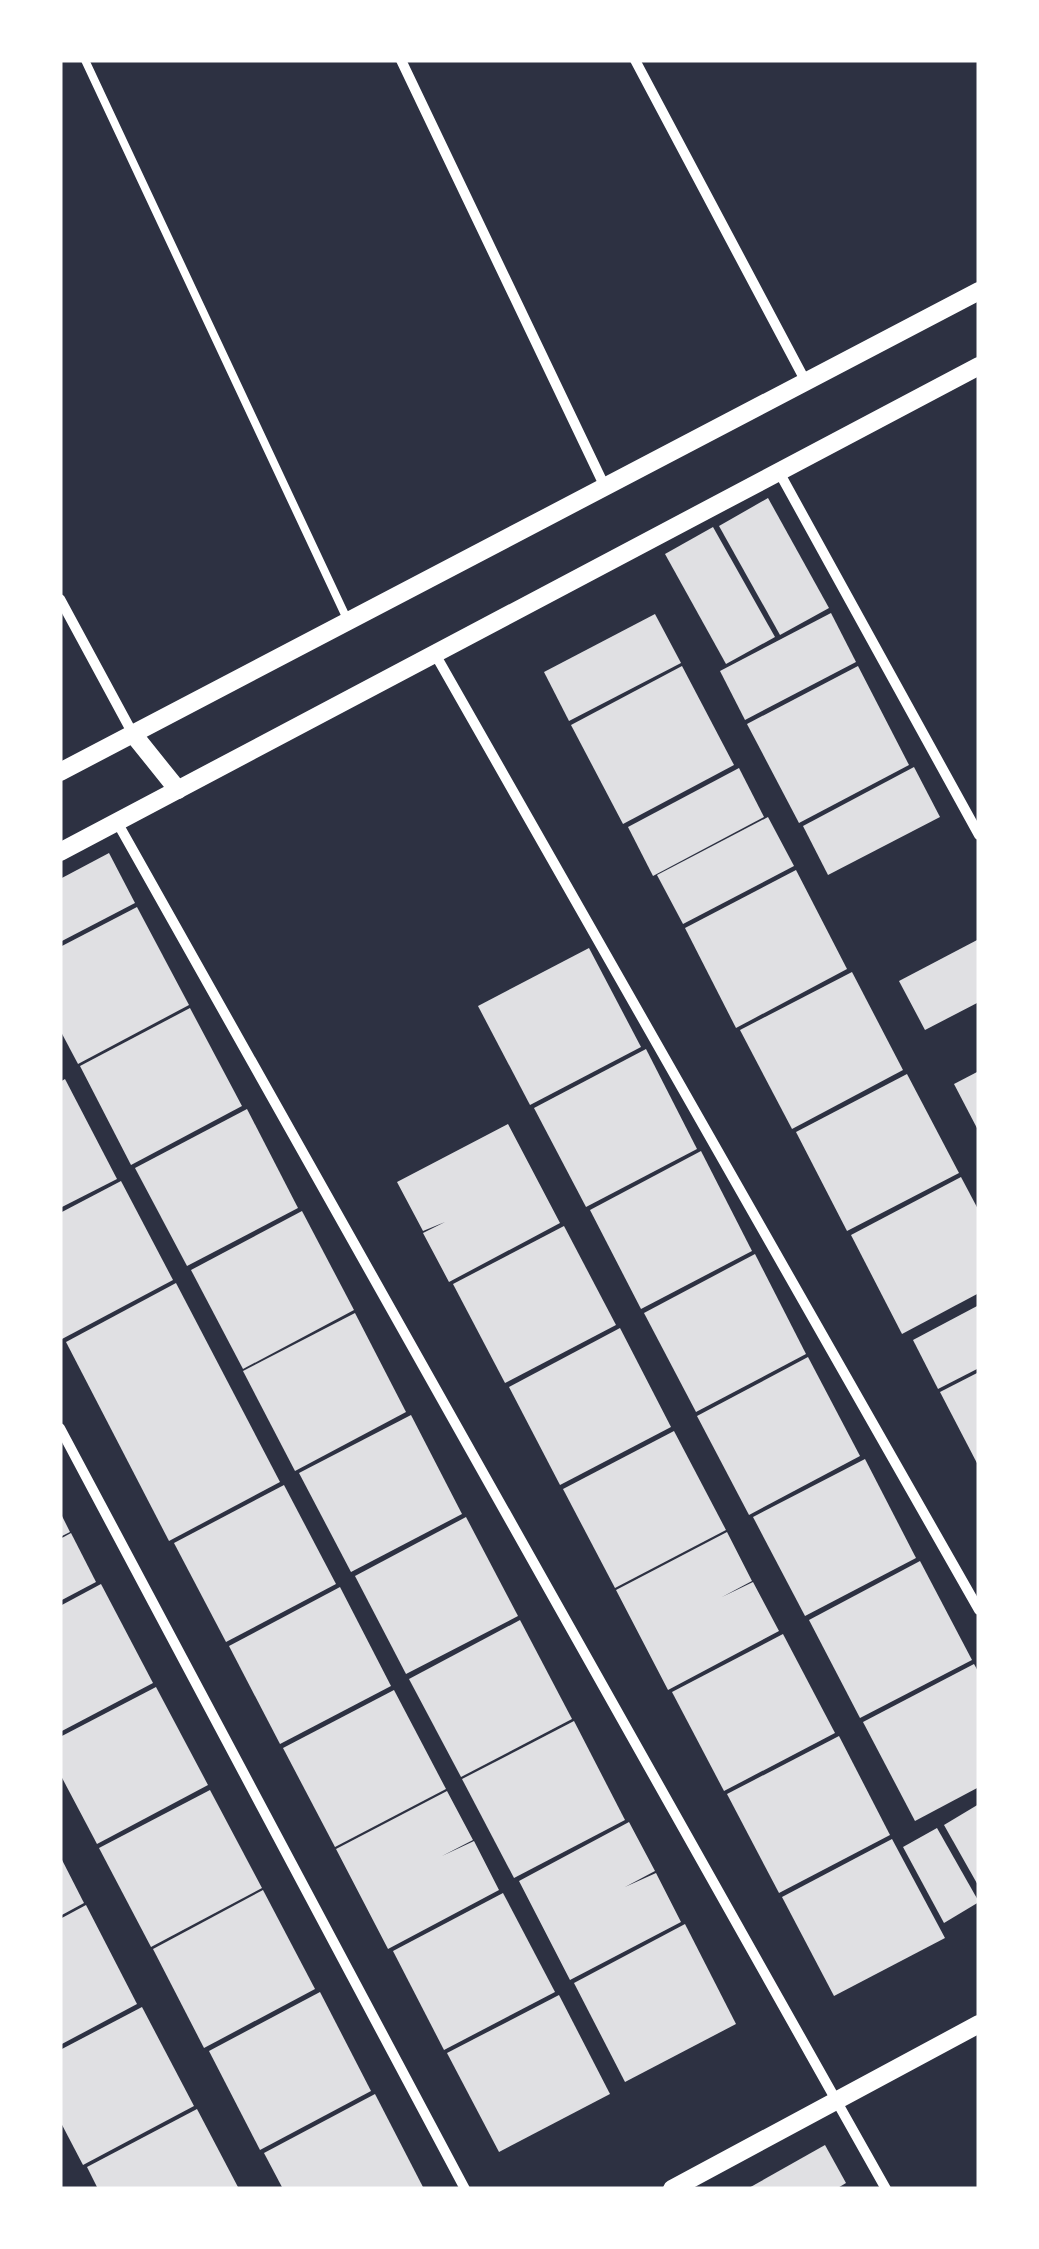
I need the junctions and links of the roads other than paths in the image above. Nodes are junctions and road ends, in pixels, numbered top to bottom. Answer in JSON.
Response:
{"nodes":[{"id":1,"x":84,"y":60,"type":"edge"},
{"id":2,"x":401,"y":60,"type":"edge"},
{"id":3,"x":634,"y":60,"type":"edge"},
{"id":4,"x":979,"y":292,"type":"edge"},
{"id":5,"x":979,"y":366,"type":"edge"},
{"id":6,"x":806,"y":382,"type":"junction"},
{"id":7,"x":778,"y":472,"type":"junction"},
{"id":8,"x":605,"y":487,"type":"junction"},
{"id":9,"x":60,"y":600,"type":"edge"},
{"id":10,"x":348,"y":621,"type":"junction"},
{"id":11,"x":435,"y":654,"type":"junction"},
{"id":12,"x":133,"y":734,"type":"junction"},
{"id":13,"x":60,"y":772,"type":"edge"},
{"id":14,"x":178,"y":790,"type":"junction"},
{"id":15,"x":116,"y":822,"type":"junction"},
{"id":16,"x":979,"y":835,"type":"edge"},
{"id":17,"x":60,"y":852,"type":"edge"},
{"id":18,"x":60,"y":1428,"type":"edge"},
{"id":19,"x":979,"y":1610,"type":"edge"},
{"id":20,"x":979,"y":2024,"type":"edge"},
{"id":21,"x":838,"y":2100,"type":"junction"},
{"id":22,"x":465,"y":2189,"type":"edge"},
{"id":23,"x":672,"y":2189,"type":"edge"},
{"id":24,"x":886,"y":2189,"type":"edge"}],
"edges":[{"from":1,"to":10,"type":"lane"},
{"from":2,"to":8,"type":"street"},
{"from":3,"to":6,"type":"street"},
{"from":4,"to":6,"type":"street"},
{"from":5,"to":7,"type":"street"},
{"from":6,"to":8,"type":"street"},
{"from":7,"to":11,"type":"street"},
{"from":7,"to":16,"type":"street"},
{"from":8,"to":10,"type":"street"},
{"from":9,"to":12,"type":"street"},
{"from":10,"to":12,"type":"street"},
{"from":11,"to":14,"type":"street"},
{"from":11,"to":19,"type":"street"},
{"from":12,"to":13,"type":"street"},
{"from":12,"to":14,"type":"street"},
{"from":14,"to":15,"type":"street"},
{"from":15,"to":17,"type":"street"},
{"from":15,"to":21,"type":"street"},
{"from":18,"to":22,"type":"street"},
{"from":20,"to":21,"type":"street"},
{"from":21,"to":23,"type":"street"},
{"from":21,"to":24,"type":"street"}]}
